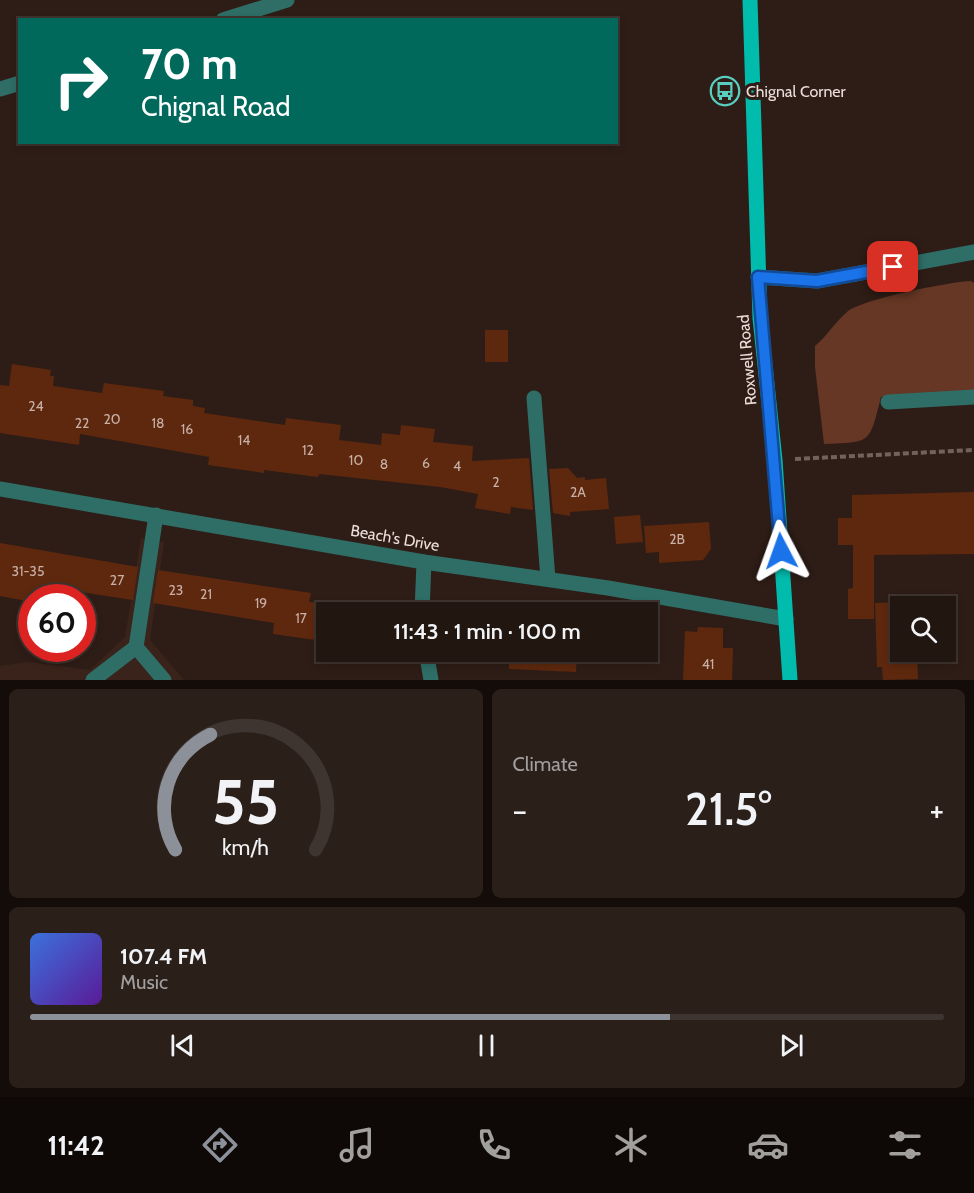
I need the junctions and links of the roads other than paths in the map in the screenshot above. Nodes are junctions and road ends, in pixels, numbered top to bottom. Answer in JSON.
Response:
{"nodes":[{"id":1,"x":286,"y":0,"type":"edge"},
{"id":2,"x":750,"y":0,"type":"edge"},
{"id":3,"x":230,"y":18,"type":"edge"},
{"id":4,"x":18,"y":83,"type":"edge"},
{"id":5,"x":0,"y":89,"type":"edge"},
{"id":6,"x":974,"y":252,"type":"edge"},
{"id":7,"x":758,"y":277,"type":"junction"},
{"id":8,"x":974,"y":397,"type":"edge"},
{"id":9,"x":534,"y":398,"type":"dead end"},
{"id":10,"x":888,"y":402,"type":"dead end"},
{"id":11,"x":0,"y":489,"type":"edge"},
{"id":12,"x":156,"y":515,"type":"junction"},
{"id":13,"x":424,"y":562,"type":"junction"},
{"id":14,"x":548,"y":579,"type":"junction"},
{"id":15,"x":422,"y":602,"type":"edge"},
{"id":16,"x":786,"y":618,"type":"junction"},
{"id":17,"x":136,"y":647,"type":"junction"},
{"id":18,"x":428,"y":662,"type":"edge"},
{"id":19,"x":93,"y":680,"type":"edge"},
{"id":20,"x":164,"y":680,"type":"edge"},
{"id":21,"x":430,"y":680,"type":"edge"},
{"id":22,"x":790,"y":680,"type":"edge"}],
"edges":[{"from":1,"to":3,"type":"street"},
{"from":2,"to":7,"type":"main road","name":"Roxwell Road"},
{"from":4,"to":5,"type":"street"},
{"from":6,"to":7,"type":"street"},
{"from":7,"to":16,"type":"main road","name":"Roxwell Road"},
{"from":8,"to":10,"type":"street"},
{"from":9,"to":14,"type":"street"},
{"from":11,"to":12,"type":"street","name":"Beach's Drive"},
{"from":12,"to":13,"type":"street","name":"Beach's Drive"},
{"from":12,"to":17,"type":"street"},
{"from":13,"to":14,"type":"street","name":"Beach's Drive"},
{"from":13,"to":15,"type":"street"},
{"from":14,"to":16,"type":"street","name":"Beach's Drive"},
{"from":16,"to":22,"type":"main road","name":"Roxwell Road"},
{"from":17,"to":19,"type":"street"},
{"from":17,"to":20,"type":"street"},
{"from":18,"to":21,"type":"street"}]}
